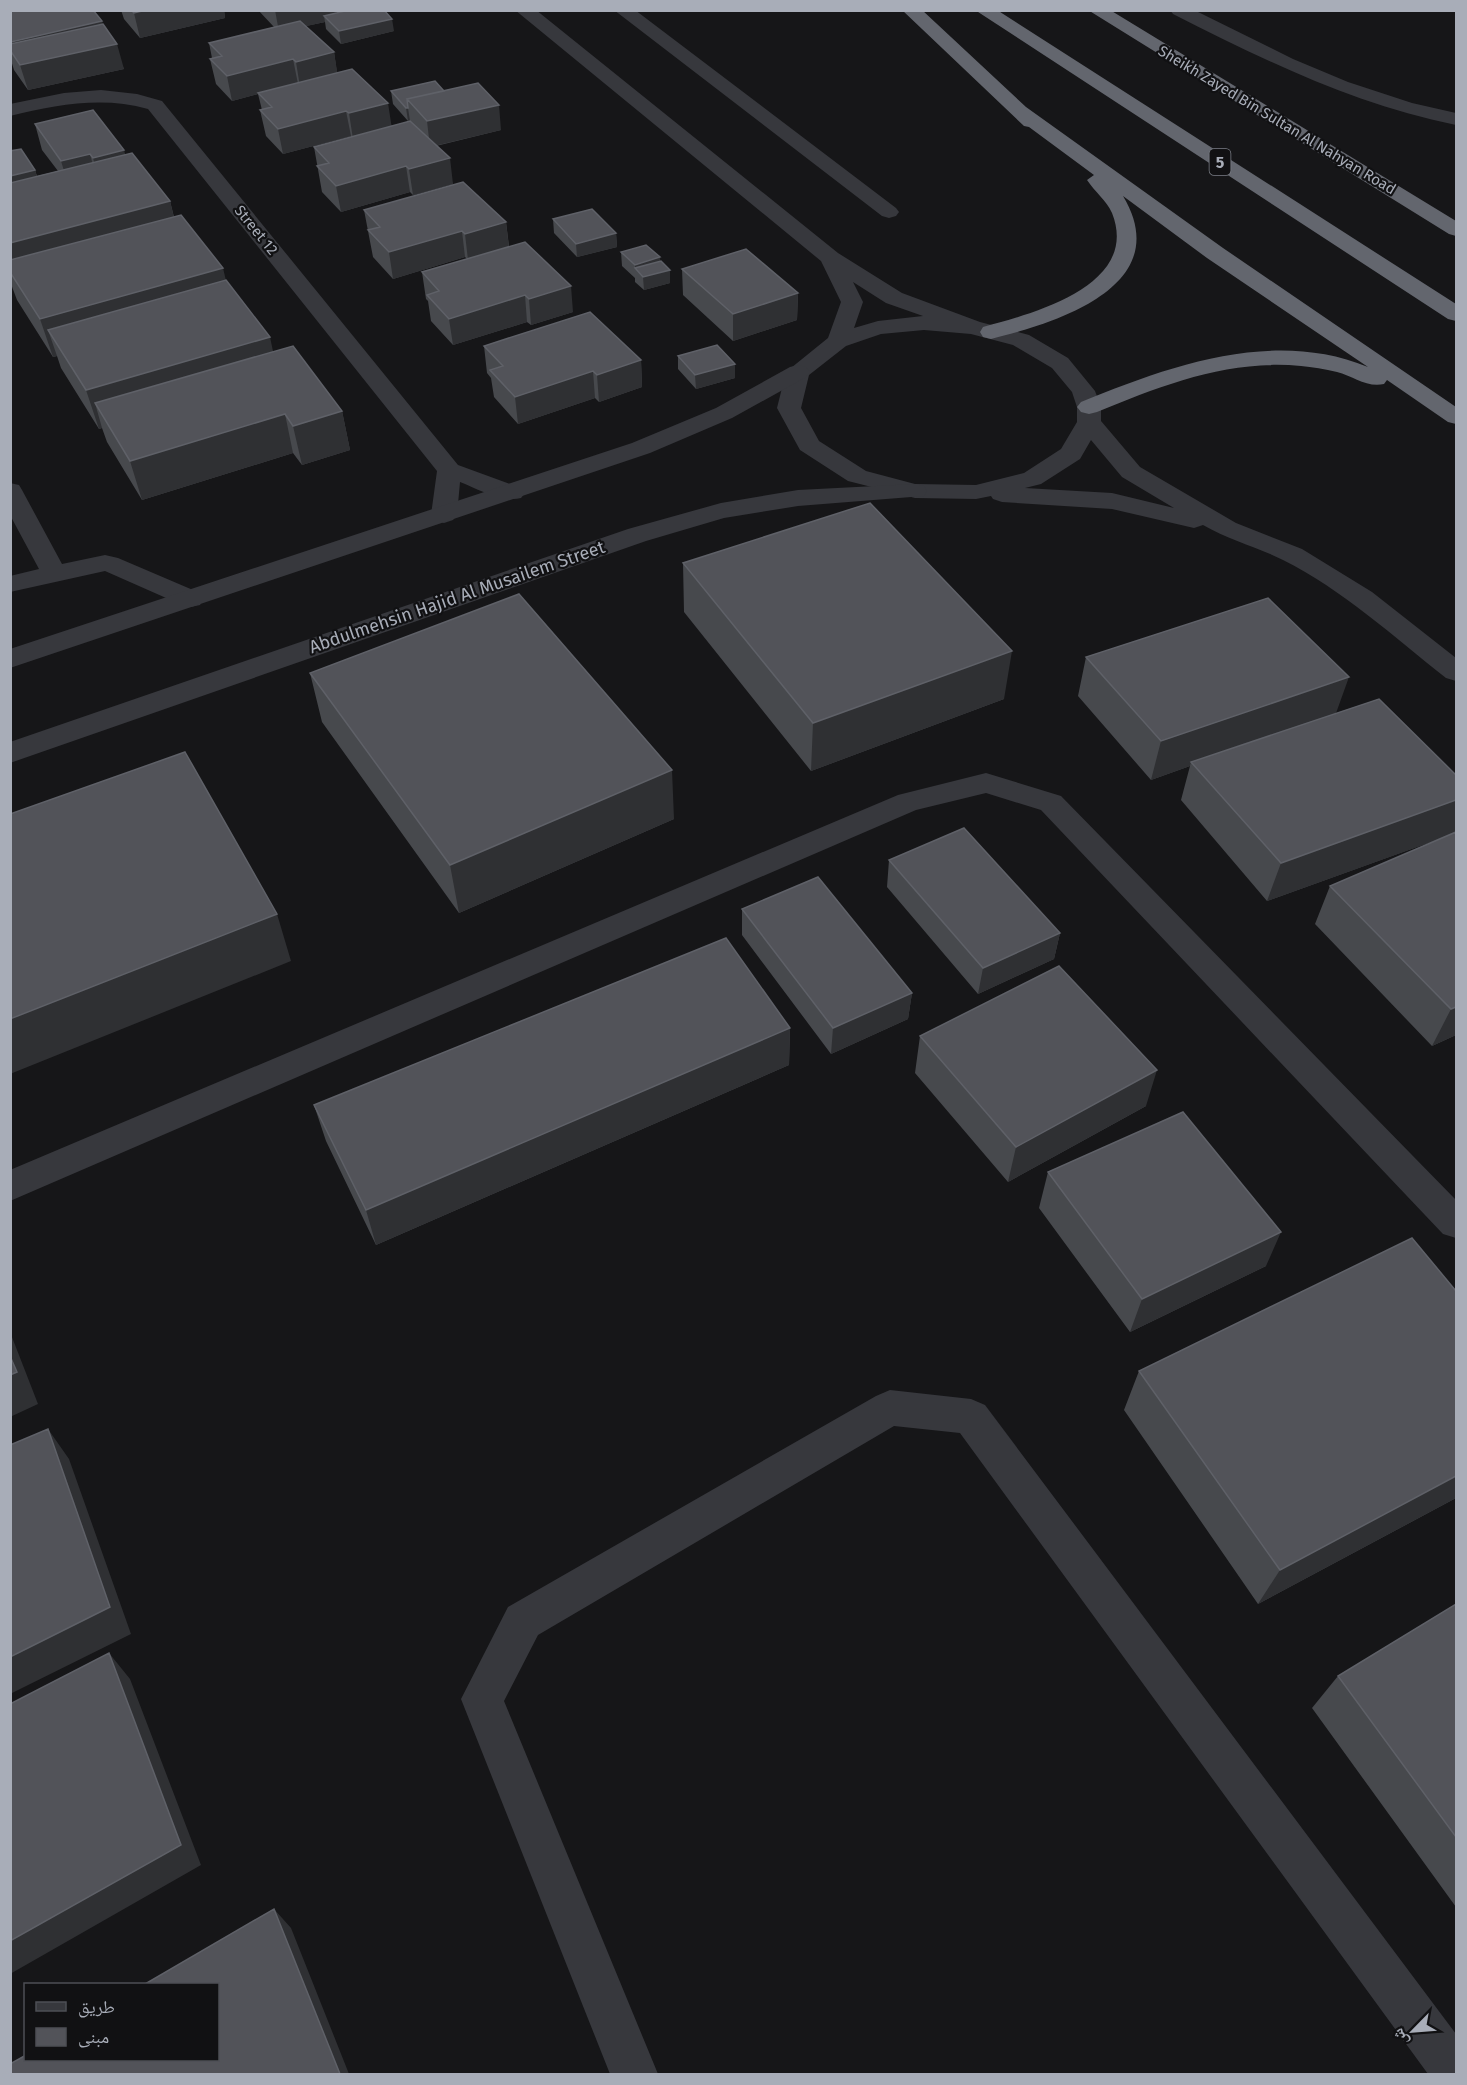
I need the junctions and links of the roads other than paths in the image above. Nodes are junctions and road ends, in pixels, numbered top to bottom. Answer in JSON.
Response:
{"nodes":[{"id":1,"x":524,"y":10,"type":"edge"},
{"id":2,"x":623,"y":10,"type":"edge"},
{"id":3,"x":911,"y":10,"type":"edge"},
{"id":4,"x":984,"y":10,"type":"edge"},
{"id":5,"x":1097,"y":10,"type":"edge"},
{"id":6,"x":1179,"y":10,"type":"edge"},
{"id":7,"x":1015,"y":108,"type":"junction"},
{"id":8,"x":10,"y":110,"type":"edge"},
{"id":9,"x":1456,"y":119,"type":"edge"},
{"id":10,"x":889,"y":212,"type":"dead end"},
{"id":11,"x":1456,"y":230,"type":"edge"},
{"id":12,"x":830,"y":258,"type":"junction"},
{"id":13,"x":1456,"y":314,"type":"edge"},
{"id":14,"x":982,"y":330,"type":"junction"},
{"id":15,"x":838,"y":341,"type":"junction"},
{"id":16,"x":798,"y":372,"type":"junction"},
{"id":17,"x":1089,"y":415,"type":"junction"},
{"id":18,"x":1456,"y":418,"type":"edge"},
{"id":19,"x":449,"y":470,"type":"junction"},
{"id":20,"x":10,"y":490,"type":"edge"},
{"id":21,"x":915,"y":491,"type":"junction"},
{"id":22,"x":976,"y":492,"type":"junction"},
{"id":23,"x":512,"y":493,"type":"junction"},
{"id":24,"x":444,"y":515,"type":"junction"},
{"id":25,"x":1227,"y":528,"type":"junction"},
{"id":26,"x":54,"y":573,"type":"junction"},
{"id":27,"x":10,"y":584,"type":"edge"},
{"id":28,"x":191,"y":599,"type":"junction"},
{"id":29,"x":10,"y":659,"type":"edge"},
{"id":30,"x":1456,"y":672,"type":"edge"},
{"id":31,"x":10,"y":753,"type":"edge"},
{"id":32,"x":10,"y":1186,"type":"edge"},
{"id":33,"x":1456,"y":1223,"type":"edge"},
{"id":34,"x":1456,"y":2073,"type":"edge"},
{"id":35,"x":634,"y":2074,"type":"edge"}],
"edges":[{"from":1,"to":12,"type":"street"},
{"from":2,"to":10,"type":"street"},
{"from":3,"to":7,"type":"highway"},
{"from":4,"to":13,"type":"highway","number":"5"},
{"from":5,"to":11,"type":"highway","name":"Sheikh Zayed Bin Sultan Al Nahyan Road"},
{"from":6,"to":9,"type":"street"},
{"from":7,"to":14,"type":"highway"},
{"from":7,"to":18,"type":"highway"},
{"from":8,"to":19,"type":"street","name":"Street 12"},
{"from":12,"to":14,"type":"street"},
{"from":12,"to":15,"type":"street"},
{"from":14,"to":15,"type":"street"},
{"from":14,"to":17,"type":"street"},
{"from":15,"to":16,"type":"street"},
{"from":16,"to":21,"type":"street"},
{"from":16,"to":23,"type":"street"},
{"from":17,"to":18,"type":"highway"},
{"from":17,"to":22,"type":"street"},
{"from":17,"to":25,"type":"street"},
{"from":19,"to":23,"type":"street"},
{"from":19,"to":24,"type":"street"},
{"from":20,"to":26,"type":"street"},
{"from":21,"to":22,"type":"street"},
{"from":21,"to":31,"type":"street","name":"Abdulmehsin Hajid Al Musailem Street"},
{"from":22,"to":25,"type":"street"},
{"from":23,"to":24,"type":"street"},
{"from":24,"to":28,"type":"street"},
{"from":25,"to":30,"type":"street"},
{"from":26,"to":27,"type":"street"},
{"from":26,"to":28,"type":"street"},
{"from":28,"to":29,"type":"street"},
{"from":32,"to":33,"type":"street"},
{"from":34,"to":35,"type":"street"}]}
